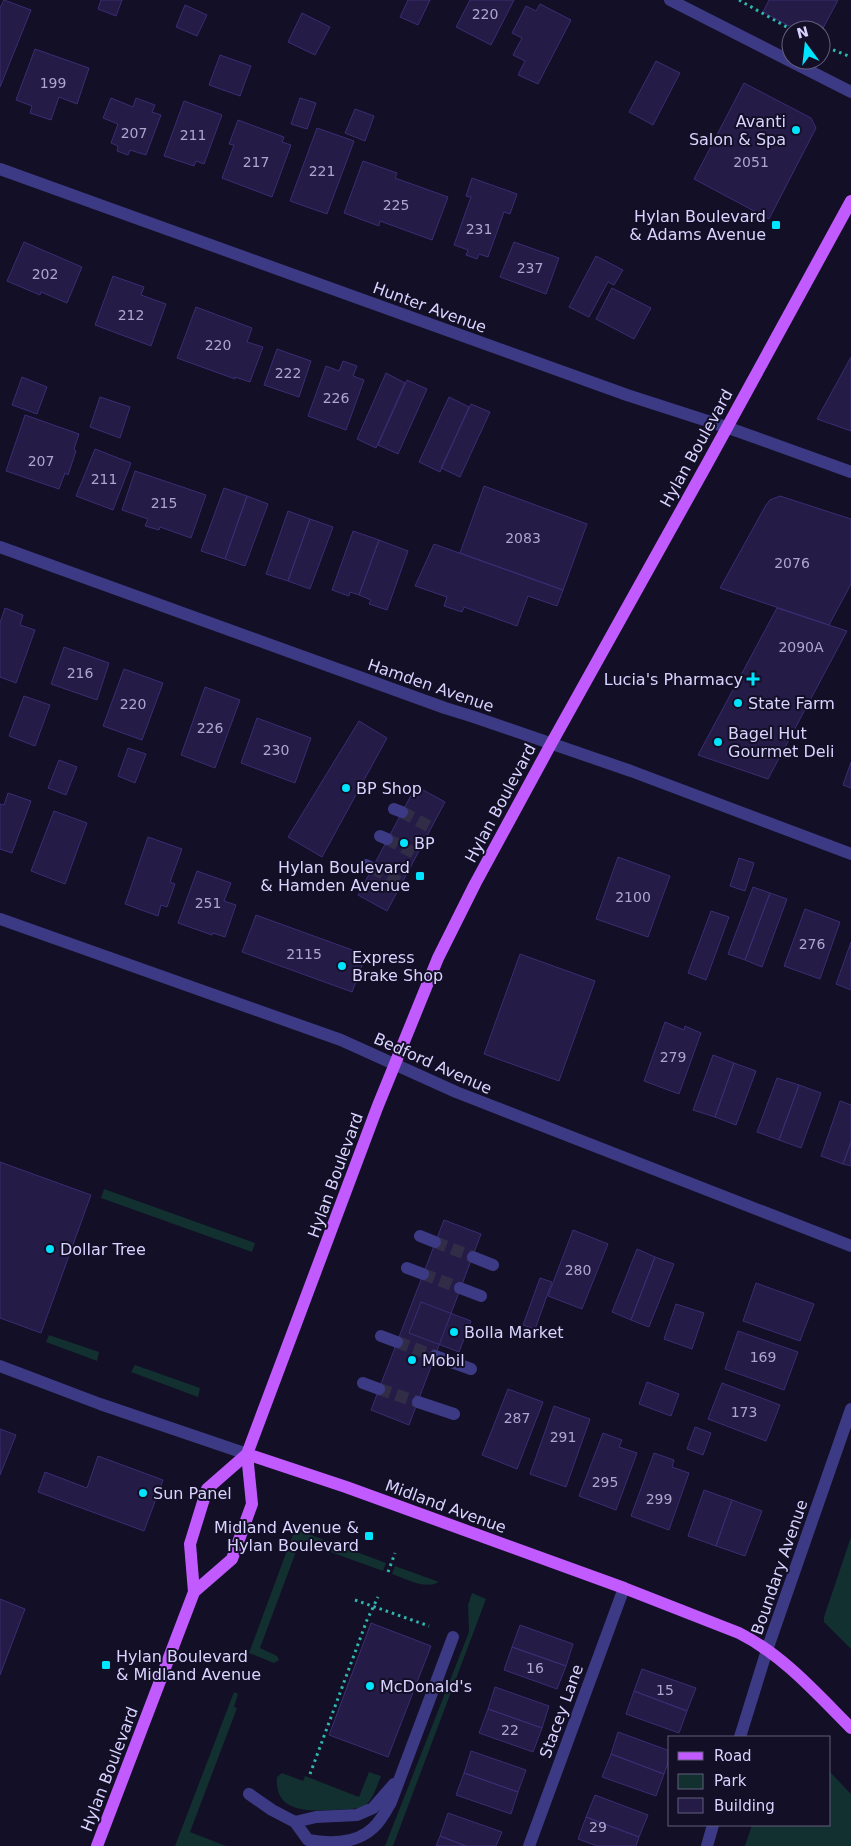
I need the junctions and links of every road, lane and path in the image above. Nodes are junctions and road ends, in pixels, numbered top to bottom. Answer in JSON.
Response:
{"nodes":[{"id":1,"x":670,"y":0,"type":"edge"},
{"id":2,"x":740,"y":0,"type":"edge"},
{"id":3,"x":781,"y":24,"type":"edge"},
{"id":4,"x":831,"y":50,"type":"edge"},
{"id":5,"x":851,"y":57,"type":"edge"},
{"id":6,"x":851,"y":92,"type":"edge"},
{"id":7,"x":0,"y":169,"type":"edge"},
{"id":8,"x":851,"y":201,"type":"edge"},
{"id":9,"x":726,"y":427,"type":"junction"},
{"id":10,"x":851,"y":472,"type":"edge"},
{"id":11,"x":0,"y":547,"type":"edge"},
{"id":12,"x":551,"y":744,"type":"junction"},
{"id":13,"x":851,"y":854,"type":"edge"},
{"id":14,"x":0,"y":919,"type":"edge"},
{"id":15,"x":395,"y":1065,"type":"junction"},
{"id":16,"x":420,"y":1236,"type":"dead end"},
{"id":17,"x":436,"y":1242,"type":"tunnel mouth"},
{"id":18,"x":851,"y":1246,"type":"edge"},
{"id":19,"x":473,"y":1257,"type":"tunnel mouth"},
{"id":20,"x":493,"y":1265,"type":"dead end"},
{"id":21,"x":407,"y":1268,"type":"dead end"},
{"id":22,"x":423,"y":1274,"type":"tunnel mouth"},
{"id":23,"x":460,"y":1288,"type":"tunnel mouth"},
{"id":24,"x":481,"y":1296,"type":"dead end"},
{"id":25,"x":381,"y":1336,"type":"dead end"},
{"id":26,"x":397,"y":1342,"type":"tunnel mouth"},
{"id":27,"x":435,"y":1356,"type":"tunnel mouth"},
{"id":28,"x":0,"y":1366,"type":"edge"},
{"id":29,"x":471,"y":1369,"type":"dead end"},
{"id":30,"x":363,"y":1383,"type":"dead end"},
{"id":31,"x":379,"y":1389,"type":"tunnel mouth"},
{"id":32,"x":418,"y":1402,"type":"tunnel mouth"},
{"id":33,"x":851,"y":1409,"type":"edge"},
{"id":34,"x":454,"y":1414,"type":"dead end"},
{"id":35,"x":247,"y":1454,"type":"junction"},
{"id":36,"x":395,"y":1553,"type":"dead end"},
{"id":37,"x":388,"y":1572,"type":"dead end"},
{"id":38,"x":624,"y":1588,"type":"junction"},
{"id":39,"x":194,"y":1592,"type":"junction"},
{"id":40,"x":378,"y":1597,"type":"dead end"},
{"id":41,"x":355,"y":1600,"type":"dead end"},
{"id":42,"x":373,"y":1606,"type":"junction"},
{"id":43,"x":429,"y":1626,"type":"dead end"},
{"id":44,"x":453,"y":1637,"type":"dead end"},
{"id":45,"x":767,"y":1650,"type":"junction"},
{"id":46,"x":851,"y":1728,"type":"edge"},
{"id":47,"x":740,"y":1736,"type":"edge"},
{"id":48,"x":403,"y":1770,"type":"junction"},
{"id":49,"x":310,"y":1774,"type":"dead end"},
{"id":50,"x":249,"y":1794,"type":"dead end"},
{"id":51,"x":295,"y":1822,"type":"junction"},
{"id":52,"x":713,"y":1826,"type":"edge"},
{"id":53,"x":97,"y":1846,"type":"edge"},
{"id":54,"x":529,"y":1846,"type":"edge"},
{"id":55,"x":707,"y":1846,"type":"edge"}],
"edges":[{"from":1,"to":6,"type":"street"},
{"from":2,"to":3,"type":"path"},
{"from":4,"to":5,"type":"path"},
{"from":7,"to":9,"type":"street","name":"Hunter Avenue"},
{"from":8,"to":9,"type":"main road","name":"Hylan Boulevard"},
{"from":9,"to":10,"type":"street","name":"Hunter Avenue"},
{"from":9,"to":12,"type":"main road","name":"Hylan Boulevard"},
{"from":11,"to":12,"type":"street","name":"Hamden Avenue"},
{"from":12,"to":13,"type":"street","name":"Hamden Avenue"},
{"from":12,"to":15,"type":"main road","name":"Hylan Boulevard"},
{"from":14,"to":15,"type":"street","name":"Bedford Avenue"},
{"from":15,"to":18,"type":"street","name":"Bedford Avenue"},
{"from":15,"to":35,"type":"main road","name":"Hylan Boulevard"},
{"from":16,"to":17,"type":"street"},
{"from":19,"to":20,"type":"street"},
{"from":21,"to":22,"type":"street"},
{"from":23,"to":24,"type":"street"},
{"from":25,"to":26,"type":"street"},
{"from":27,"to":29,"type":"street"},
{"from":28,"to":35,"type":"street","name":"Midland Avenue"},
{"from":30,"to":31,"type":"street"},
{"from":32,"to":34,"type":"street"},
{"from":33,"to":45,"type":"street","name":"Boundary Avenue"},
{"from":35,"to":38,"type":"main road","name":"Midland Avenue"},
{"from":35,"to":39,"type":"main road","name":"Hylan Boulevard"},
{"from":35,"to":39,"type":"main road","name":"Hylan Boulevard"},
{"from":36,"to":37,"type":"path"},
{"from":38,"to":45,"type":"main road","name":"Midland Avenue"},
{"from":38,"to":54,"type":"street","name":"Stacey Lane"},
{"from":39,"to":53,"type":"main road","name":"Hylan Boulevard"},
{"from":40,"to":42,"type":"path"},
{"from":41,"to":42,"type":"path"},
{"from":42,"to":43,"type":"path"},
{"from":42,"to":49,"type":"path"},
{"from":44,"to":48,"type":"street"},
{"from":45,"to":46,"type":"main road","name":"Midland Avenue"},
{"from":45,"to":47,"type":"street","name":"Boundary Avenue"},
{"from":48,"to":51,"type":"street"},
{"from":48,"to":51,"type":"street"},
{"from":50,"to":51,"type":"street"},
{"from":52,"to":55,"type":"street"}]}
